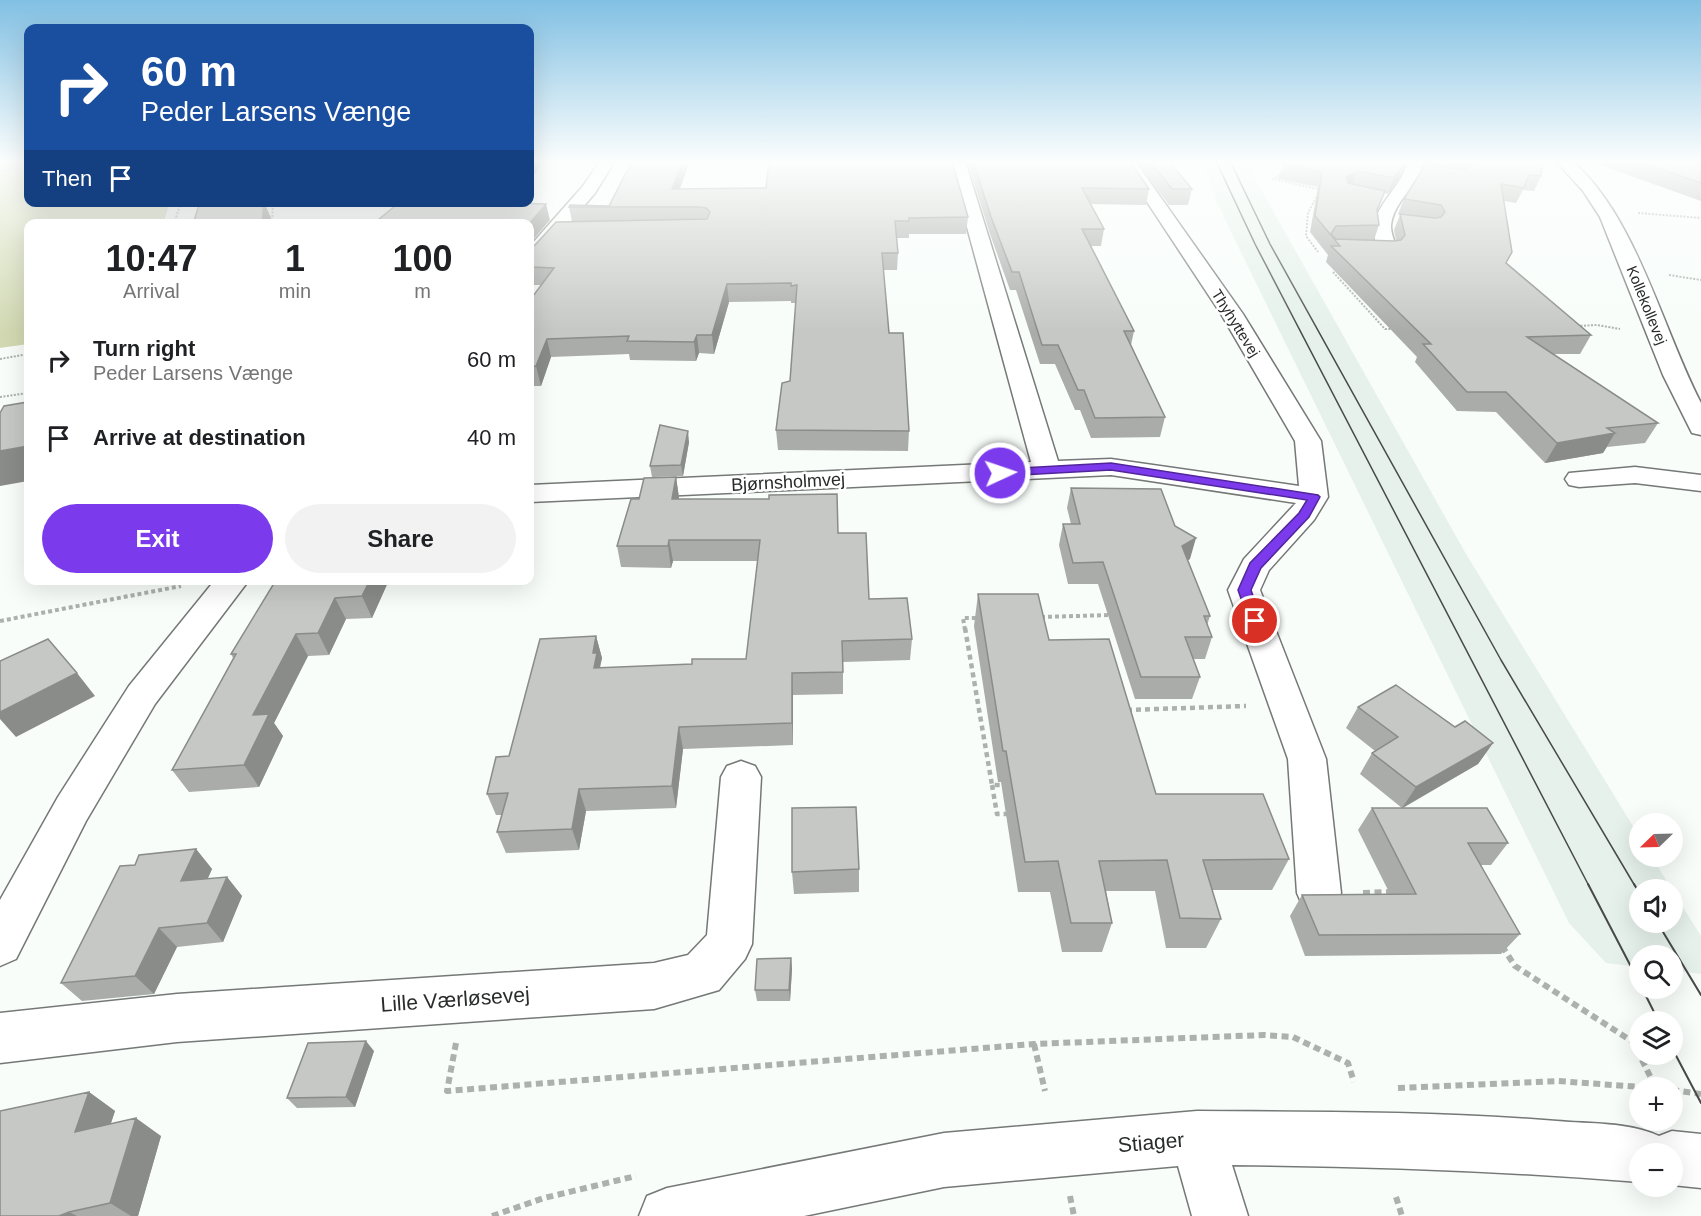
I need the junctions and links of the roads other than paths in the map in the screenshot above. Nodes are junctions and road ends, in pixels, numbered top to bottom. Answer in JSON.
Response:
{"nodes":[{"id":1,"x":565,"y":218,"type":"edge"},
{"id":2,"x":974,"y":218,"type":"edge"},
{"id":3,"x":1166,"y":218,"type":"edge"},
{"id":4,"x":1611,"y":218,"type":"edge"},
{"id":5,"x":1384,"y":220,"type":"joint"},
{"id":6,"x":1406,"y":224,"type":"edge"},
{"id":7,"x":554,"y":231,"type":"junction"},
{"id":8,"x":576,"y":231,"type":"edge"},
{"id":9,"x":1337,"y":249,"type":"edge"},
{"id":10,"x":534,"y":253,"type":"edge"},
{"id":11,"x":1701,"y":427,"type":"edge"},
{"id":12,"x":1047,"y":470,"type":"junction"},
{"id":13,"x":1579,"y":479,"type":"dead end"},
{"id":14,"x":1701,"y":483,"type":"edge"},
{"id":15,"x":534,"y":494,"type":"edge"},
{"id":16,"x":1314,"y":497,"type":"junction"},
{"id":17,"x":229,"y":585,"type":"edge"},
{"id":18,"x":741,"y":777,"type":"dead end"},
{"id":19,"x":1319,"y":893,"type":"edge"},
{"id":20,"x":0,"y":944,"type":"edge"},
{"id":21,"x":0,"y":1038,"type":"edge"},
{"id":22,"x":1197,"y":1138,"type":"junction"},
{"id":23,"x":1629,"y":1154,"type":"edge"},
{"id":24,"x":1683,"y":1159,"type":"edge"},
{"id":25,"x":1701,"y":1161,"type":"edge"},
{"id":26,"x":668,"y":1216,"type":"edge"},
{"id":27,"x":1220,"y":1216,"type":"edge"}],
"edges":[{"from":1,"to":7,"type":"street"},
{"from":2,"to":12,"type":"street"},
{"from":3,"to":16,"type":"street","name":"Thyhyttevej"},
{"from":4,"to":11,"type":"street","name":"Kollekollevej"},
{"from":5,"to":6,"type":"street"},
{"from":5,"to":9,"type":"street"},
{"from":7,"to":8,"type":"street"},
{"from":7,"to":10,"type":"street"},
{"from":12,"to":15,"type":"street","name":"Bjørnsholmvej"},
{"from":12,"to":16,"type":"street","name":"Bjørnsholmvej"},
{"from":13,"to":14,"type":"street"},
{"from":16,"to":19,"type":"street"},
{"from":17,"to":20,"type":"street"},
{"from":18,"to":21,"type":"street","name":"Lille Værløsevej"},
{"from":22,"to":23,"type":"street","name":"Stiager"},
{"from":22,"to":26,"type":"street","name":"Stiager"},
{"from":22,"to":27,"type":"street"},
{"from":24,"to":25,"type":"street"}]}
